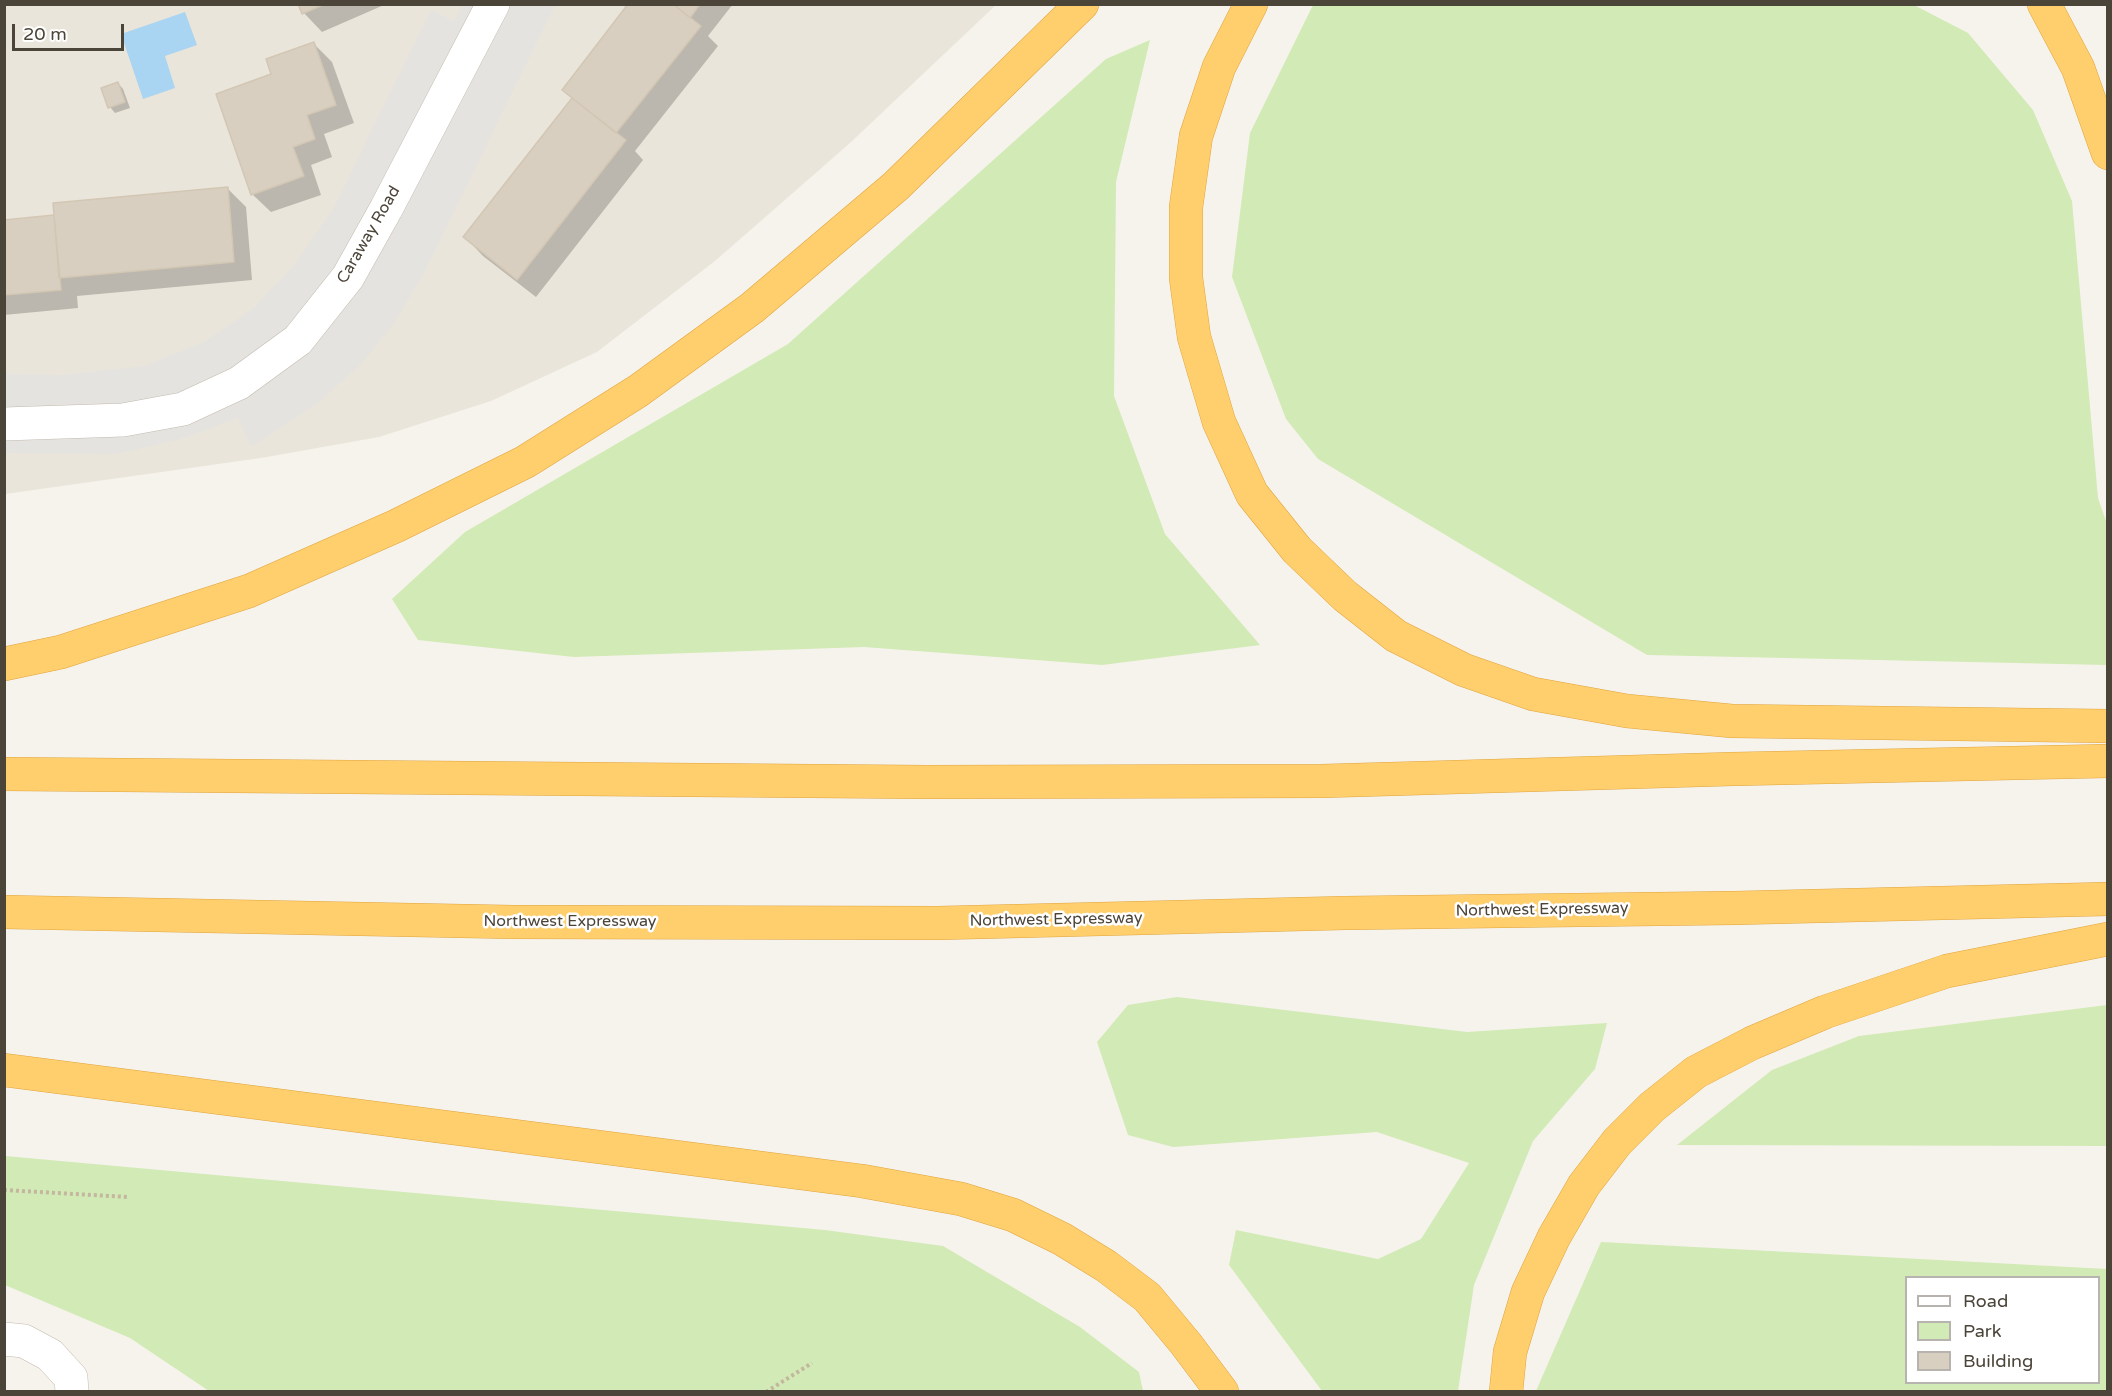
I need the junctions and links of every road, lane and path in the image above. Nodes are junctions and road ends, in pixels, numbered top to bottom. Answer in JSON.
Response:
{"nodes":[{"id":1,"x":493,"y":4,"type":"edge"},
{"id":2,"x":1082,"y":4,"type":"edge"},
{"id":3,"x":1251,"y":4,"type":"edge"},
{"id":4,"x":2044,"y":4,"type":"edge"},
{"id":5,"x":2108,"y":153,"type":"edge"},
{"id":6,"x":4,"y":424,"type":"edge"},
{"id":7,"x":4,"y":664,"type":"edge"},
{"id":8,"x":2108,"y":726,"type":"edge"},
{"id":9,"x":2108,"y":761,"type":"edge"},
{"id":10,"x":4,"y":774,"type":"edge"},
{"id":11,"x":2108,"y":899,"type":"edge"},
{"id":12,"x":4,"y":912,"type":"edge"},
{"id":13,"x":2108,"y":939,"type":"edge"},
{"id":14,"x":4,"y":1070,"type":"edge"},
{"id":15,"x":4,"y":1190,"type":"edge"},
{"id":16,"x":128,"y":1197,"type":"dead end"},
{"id":17,"x":4,"y":1339,"type":"edge"},
{"id":18,"x":812,"y":1363,"type":"dead end"},
{"id":19,"x":72,"y":1392,"type":"edge"},
{"id":20,"x":766,"y":1392,"type":"edge"},
{"id":21,"x":1222,"y":1392,"type":"edge"},
{"id":22,"x":1506,"y":1392,"type":"edge"}],
"edges":[{"from":1,"to":6,"type":"street","name":"Caraway Road"},
{"from":2,"to":7,"type":"highway"},
{"from":3,"to":8,"type":"highway"},
{"from":4,"to":5,"type":"highway"},
{"from":9,"to":10,"type":"highway"},
{"from":11,"to":12,"type":"highway","name":"Northwest Expressway"},
{"from":13,"to":22,"type":"highway"},
{"from":14,"to":21,"type":"highway"},
{"from":15,"to":16,"type":"path"},
{"from":17,"to":19,"type":"street"},
{"from":18,"to":20,"type":"path"}]}
